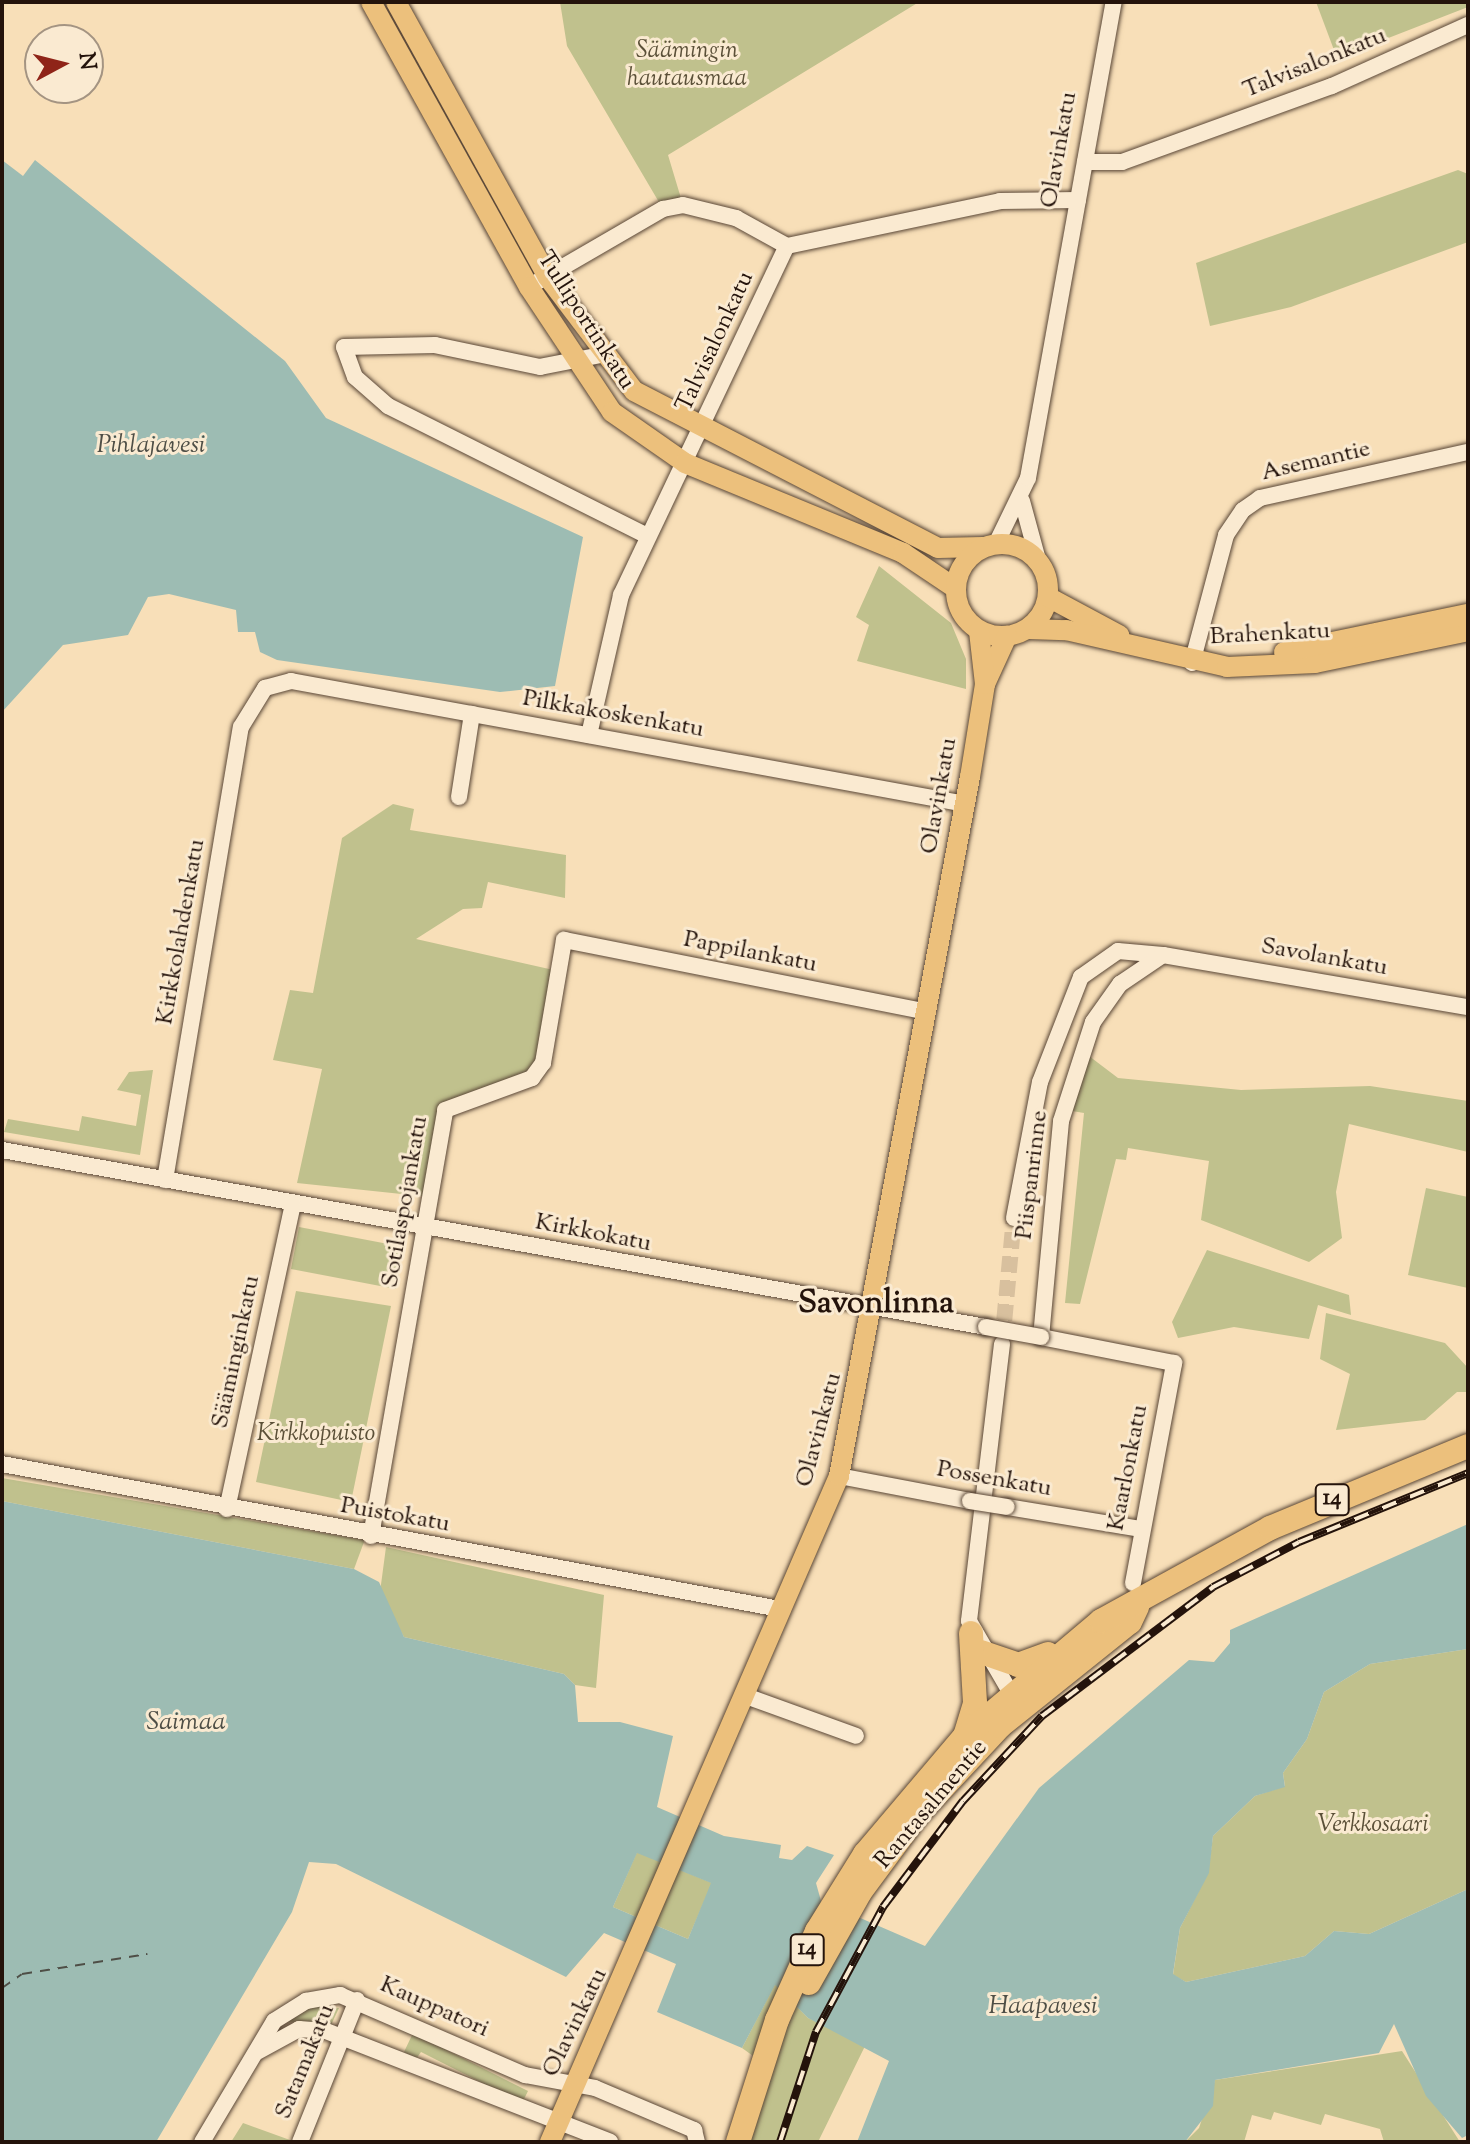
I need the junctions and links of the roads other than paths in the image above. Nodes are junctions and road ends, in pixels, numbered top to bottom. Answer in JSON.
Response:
{"nodes":[{"id":1,"x":371,"y":2,"type":"edge"},
{"id":2,"x":396,"y":2,"type":"edge"},
{"id":3,"x":1114,"y":2,"type":"edge"},
{"id":4,"x":1468,"y":25,"type":"edge"},
{"id":5,"x":1085,"y":162,"type":"junction"},
{"id":6,"x":1078,"y":200,"type":"junction"},
{"id":7,"x":787,"y":246,"type":"junction"},
{"id":8,"x":538,"y":282,"type":"junction"},
{"id":9,"x":601,"y":355,"type":"junction"},
{"id":10,"x":575,"y":361,"type":"junction"},
{"id":11,"x":701,"y":432,"type":"junction"},
{"id":12,"x":1468,"y":452,"type":"edge"},
{"id":13,"x":685,"y":463,"type":"junction"},
{"id":14,"x":1021,"y":496,"type":"junction"},
{"id":15,"x":648,"y":536,"type":"junction"},
{"id":16,"x":990,"y":545,"type":"junction"},
{"id":17,"x":1038,"y":560,"type":"junction"},
{"id":18,"x":955,"y":588,"type":"junction"},
{"id":19,"x":1048,"y":597,"type":"junction"},
{"id":20,"x":1468,"y":614,"type":"edge"},
{"id":21,"x":1029,"y":629,"type":"junction"},
{"id":22,"x":979,"y":631,"type":"junction"},
{"id":23,"x":1468,"y":631,"type":"edge"},
{"id":24,"x":1007,"y":636,"type":"junction"},
{"id":25,"x":1194,"y":658,"type":"junction"},
{"id":26,"x":985,"y":684,"type":"junction"},
{"id":27,"x":256,"y":696,"type":"joint"},
{"id":28,"x":472,"y":714,"type":"junction"},
{"id":29,"x":589,"y":735,"type":"junction"},
{"id":30,"x":459,"y":797,"type":"dead end"},
{"id":31,"x":965,"y":804,"type":"junction"},
{"id":32,"x":564,"y":940,"type":"joint"},
{"id":33,"x":1103,"y":956,"type":"junction"},
{"id":34,"x":1167,"y":956,"type":"junction"},
{"id":35,"x":1120,"y":984,"type":"junction"},
{"id":36,"x":1468,"y":1007,"type":"edge"},
{"id":37,"x":927,"y":1012,"type":"junction"},
{"id":38,"x":2,"y":1150,"type":"edge"},
{"id":39,"x":165,"y":1180,"type":"junction"},
{"id":40,"x":293,"y":1204,"type":"junction"},
{"id":41,"x":1014,"y":1218,"type":"tunnel mouth"},
{"id":42,"x":426,"y":1226,"type":"junction"},
{"id":43,"x":876,"y":1308,"type":"junction"},
{"id":44,"x":1041,"y":1337,"type":"junction"},
{"id":45,"x":1002,"y":1344,"type":"tunnel mouth"},
{"id":46,"x":1174,"y":1363,"type":"joint"},
{"id":47,"x":1468,"y":1446,"type":"edge"},
{"id":48,"x":2,"y":1464,"type":"edge"},
{"id":49,"x":839,"y":1476,"type":"junction"},
{"id":50,"x":227,"y":1509,"type":"junction"},
{"id":51,"x":1141,"y":1529,"type":"junction"},
{"id":52,"x":371,"y":1536,"type":"junction"},
{"id":53,"x":1139,"y":1597,"type":"junction"},
{"id":54,"x":780,"y":1609,"type":"junction"},
{"id":55,"x":976,"y":1642,"type":"junction"},
{"id":56,"x":1068,"y":1645,"type":"junction"},
{"id":57,"x":743,"y":1695,"type":"junction"},
{"id":58,"x":1015,"y":1701,"type":"junction"},
{"id":59,"x":856,"y":1736,"type":"dead end"},
{"id":60,"x":965,"y":1736,"type":"junction"},
{"id":61,"x":852,"y":1887,"type":"junction"},
{"id":62,"x":357,"y":2000,"type":"junction"},
{"id":63,"x":341,"y":2035,"type":"junction"},
{"id":64,"x":253,"y":2055,"type":"junction"},
{"id":65,"x":574,"y":2084,"type":"junction"},
{"id":66,"x":559,"y":2122,"type":"junction"},
{"id":67,"x":740,"y":2137,"type":"edge"},
{"id":68,"x":202,"y":2142,"type":"edge"},
{"id":69,"x":300,"y":2142,"type":"edge"},
{"id":70,"x":550,"y":2142,"type":"edge"},
{"id":71,"x":610,"y":2142,"type":"edge"},
{"id":72,"x":697,"y":2142,"type":"edge"}],
"edges":[{"from":1,"to":8,"type":"main road","name":"Tulliportinkatu"},
{"from":2,"to":8,"type":"main road","name":"Tulliportinkatu"},
{"from":3,"to":5,"type":"street","name":"Olavinkatu"},
{"from":4,"to":5,"type":"street","name":"Talvisalonkatu"},
{"from":5,"to":6,"type":"street","name":"Olavinkatu"},
{"from":6,"to":7,"type":"street"},
{"from":6,"to":14,"type":"street","name":"Olavinkatu"},
{"from":7,"to":8,"type":"street"},
{"from":7,"to":11,"type":"street","name":"Talvisalonkatu"},
{"from":8,"to":9,"type":"main road","name":"Tulliportinkatu"},
{"from":8,"to":10,"type":"main road","name":"Tulliportinkatu"},
{"from":9,"to":10,"type":"street"},
{"from":9,"to":11,"type":"main road","name":"Tulliportinkatu"},
{"from":10,"to":13,"type":"main road","name":"Tulliportinkatu"},
{"from":10,"to":15,"type":"street"},
{"from":11,"to":13,"type":"street","name":"Talvisalonkatu"},
{"from":11,"to":16,"type":"main road","name":"Tulliportinkatu"},
{"from":12,"to":25,"type":"street","name":"Asemantie"},
{"from":13,"to":15,"type":"street","name":"Talvisalonkatu"},
{"from":13,"to":18,"type":"main road","name":"Tulliportinkatu"},
{"from":14,"to":16,"type":"street","name":"Olavinkatu"},
{"from":14,"to":17,"type":"street","name":"Olavinkatu"},
{"from":15,"to":29,"type":"street","name":"Talvisalonkatu"},
{"from":16,"to":17,"type":"main road"},
{"from":16,"to":18,"type":"main road"},
{"from":17,"to":19,"type":"main road"},
{"from":18,"to":22,"type":"main road"},
{"from":19,"to":21,"type":"main road"},
{"from":19,"to":25,"type":"main road","name":"Brahenkatu"},
{"from":20,"to":25,"type":"main road","name":"Brahenkatu"},
{"from":21,"to":24,"type":"main road"},
{"from":21,"to":25,"type":"main road","name":"Brahenkatu"},
{"from":22,"to":24,"type":"main road"},
{"from":22,"to":26,"type":"main road","name":"Olavinkatu"},
{"from":23,"to":25,"type":"main road","name":"Brahenkatu"},
{"from":24,"to":26,"type":"main road","name":"Olavinkatu"},
{"from":26,"to":31,"type":"main road","name":"Olavinkatu"},
{"from":27,"to":28,"type":"street","name":"Pilkkakoskenkatu"},
{"from":27,"to":39,"type":"street","name":"Kirkkolahdenkatu"},
{"from":28,"to":29,"type":"street","name":"Pilkkakoskenkatu"},
{"from":28,"to":30,"type":"street"},
{"from":29,"to":31,"type":"street","name":"Pilkkakoskenkatu"},
{"from":31,"to":37,"type":"main road","name":"Olavinkatu"},
{"from":32,"to":37,"type":"street","name":"Pappilankatu"},
{"from":32,"to":42,"type":"street","name":"Sotilaspojankatu"},
{"from":33,"to":34,"type":"street","name":"Savolankatu"},
{"from":33,"to":35,"type":"street"},
{"from":33,"to":41,"type":"street"},
{"from":34,"to":35,"type":"street","name":"Piispanrinne"},
{"from":34,"to":36,"type":"street","name":"Savolankatu"},
{"from":35,"to":44,"type":"street","name":"Piispanrinne"},
{"from":37,"to":43,"type":"main road","name":"Olavinkatu"},
{"from":38,"to":39,"type":"street","name":"Kirkkokatu"},
{"from":39,"to":40,"type":"street","name":"Kirkkokatu"},
{"from":40,"to":42,"type":"street","name":"Kirkkokatu"},
{"from":40,"to":50,"type":"street","name":"Sääminginkatu"},
{"from":42,"to":43,"type":"street","name":"Kirkkokatu"},
{"from":42,"to":52,"type":"street","name":"Sotilaspojankatu"},
{"from":43,"to":44,"type":"street","name":"Kirkkokatu","bridge":true},
{"from":43,"to":49,"type":"main road","name":"Olavinkatu"},
{"from":44,"to":46,"type":"street","name":"Kirkkokatu"},
{"from":45,"to":55,"type":"street"},
{"from":46,"to":51,"type":"street","name":"Kaarlonkatu"},
{"from":47,"to":53,"type":"highway","name":"Rantasalmentie","number":"14"},
{"from":48,"to":50,"type":"street","name":"Puistokatu"},
{"from":49,"to":51,"type":"street","name":"Possenkatu","bridge":true},
{"from":49,"to":54,"type":"main road","name":"Olavinkatu"},
{"from":50,"to":52,"type":"street","name":"Puistokatu"},
{"from":51,"to":53,"type":"street","name":"Kaarlonkatu"},
{"from":52,"to":54,"type":"street","name":"Puistokatu"},
{"from":53,"to":56,"type":"highway","name":"Rantasalmentie","number":"14"},
{"from":53,"to":58,"type":"highway","name":"Rantasalmentie","number":"14"},
{"from":54,"to":57,"type":"main road","name":"Olavinkatu"},
{"from":55,"to":56,"type":"highway"},
{"from":55,"to":58,"type":"street"},
{"from":55,"to":60,"type":"highway"},
{"from":56,"to":58,"type":"highway","name":"Rantasalmentie","number":"14"},
{"from":57,"to":59,"type":"street"},
{"from":57,"to":65,"type":"main road","name":"Olavinkatu"},
{"from":58,"to":60,"type":"highway","name":"Rantasalmentie","number":"14"},
{"from":58,"to":61,"type":"highway","name":"Rantasalmentie","number":"14"},
{"from":60,"to":61,"type":"highway","number":"14"},
{"from":61,"to":67,"type":"highway","number":"14"},
{"from":62,"to":63,"type":"street","name":"Satamakatu"},
{"from":62,"to":64,"type":"street","name":"Kauppatori"},
{"from":62,"to":65,"type":"street","name":"Kauppatori"},
{"from":63,"to":64,"type":"street"},
{"from":63,"to":66,"type":"street"},
{"from":63,"to":69,"type":"street","name":"Satamakatu"},
{"from":64,"to":68,"type":"street","name":"Kauppatori"},
{"from":65,"to":66,"type":"main road","name":"Olavinkatu"},
{"from":65,"to":72,"type":"street","name":"Kauppatori"},
{"from":66,"to":70,"type":"main road","name":"Olavinkatu"},
{"from":66,"to":71,"type":"street"}]}
